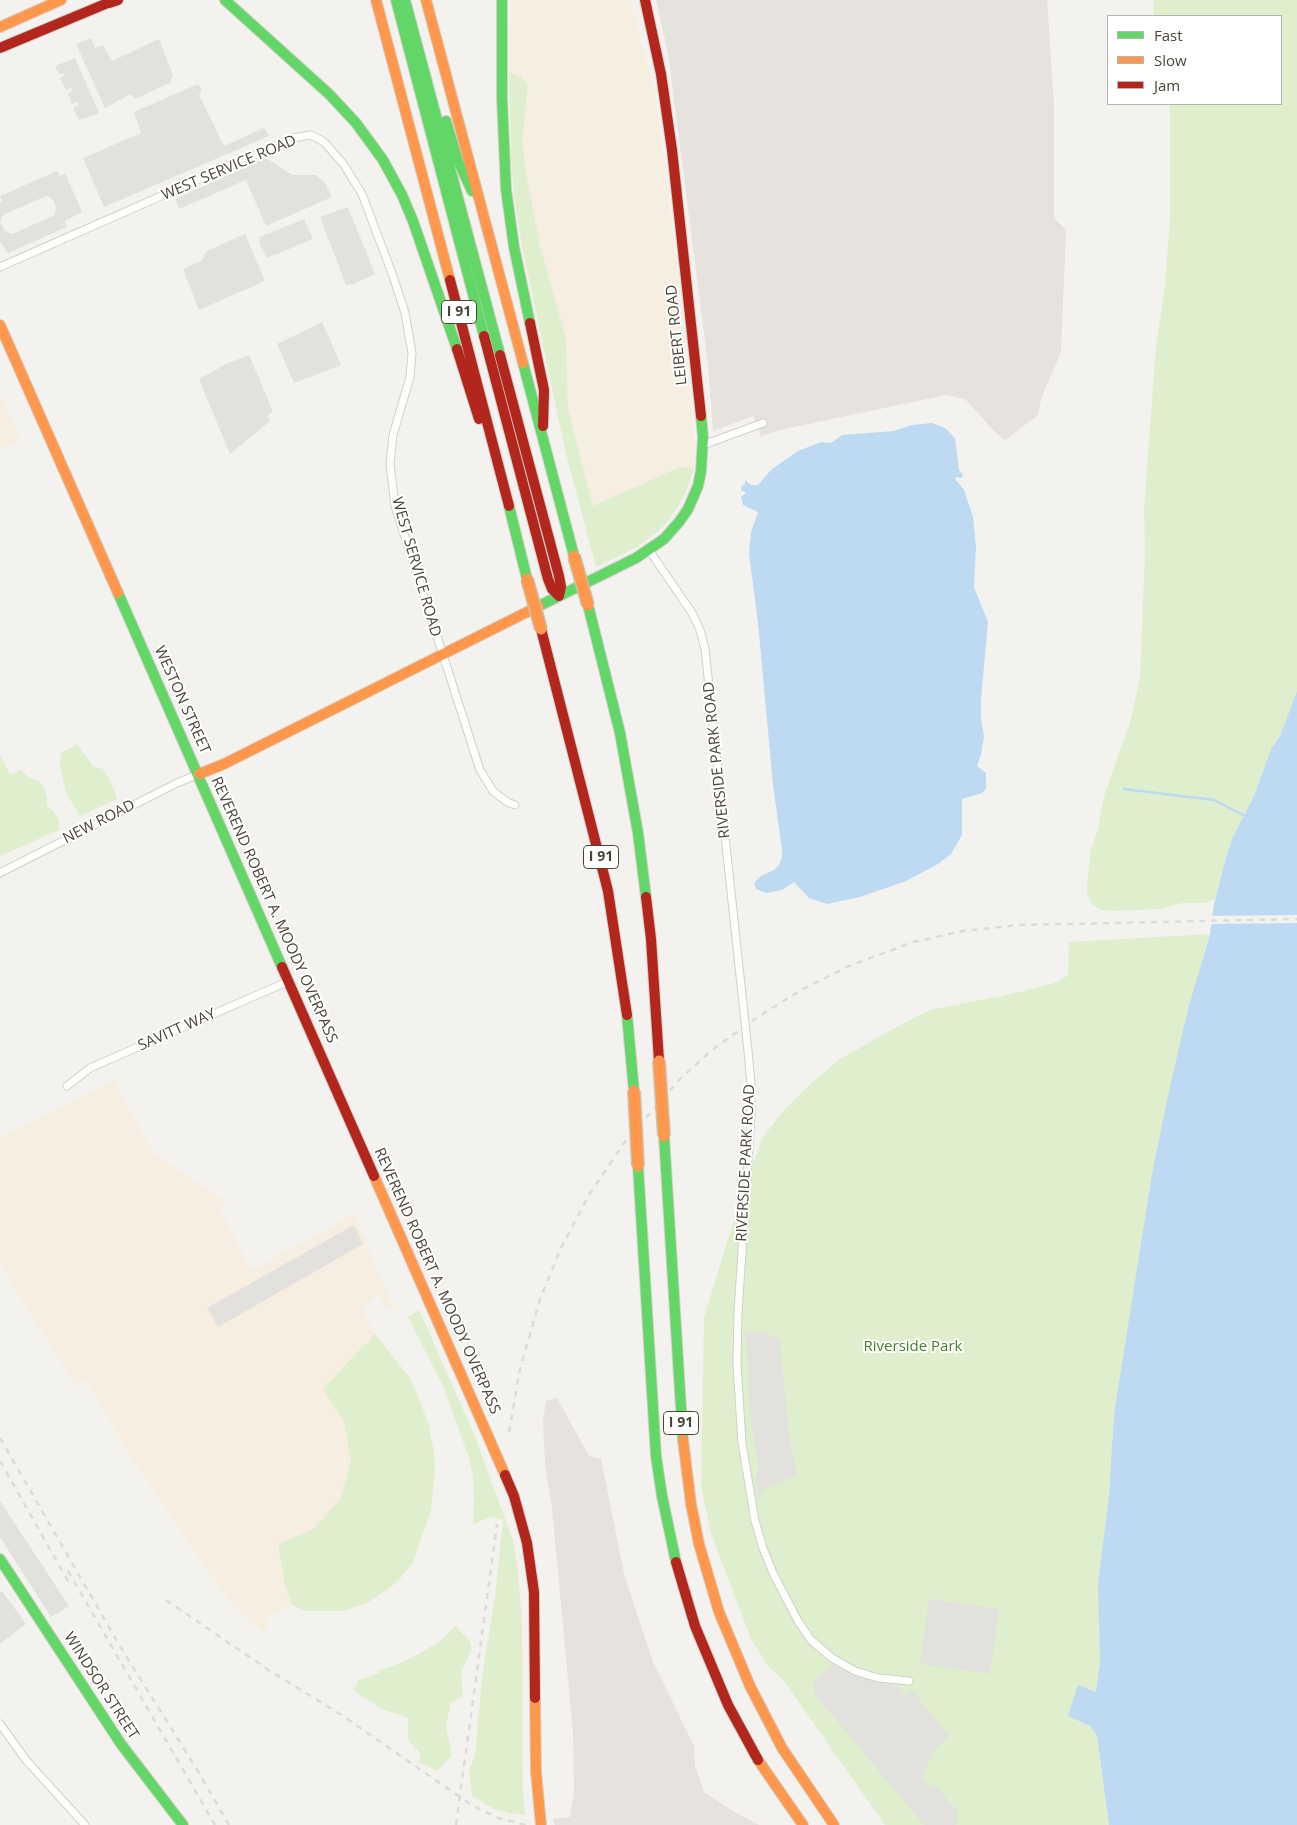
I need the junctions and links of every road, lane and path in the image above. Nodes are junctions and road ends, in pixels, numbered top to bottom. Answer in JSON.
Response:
{"nodes":[{"id":1,"x":61,"y":0,"type":"edge"},
{"id":2,"x":216,"y":0,"type":"edge"},
{"id":3,"x":225,"y":0,"type":"edge"},
{"id":4,"x":376,"y":0,"type":"edge"},
{"id":5,"x":396,"y":0,"type":"edge"},
{"id":6,"x":405,"y":0,"type":"edge"},
{"id":7,"x":410,"y":0,"type":"edge"},
{"id":8,"x":426,"y":0,"type":"edge"},
{"id":9,"x":502,"y":0,"type":"edge"},
{"id":10,"x":645,"y":0,"type":"edge"},
{"id":11,"x":114,"y":1,"type":"edge"},
{"id":12,"x":238,"y":12,"type":"junction"},
{"id":13,"x":0,"y":27,"type":"edge"},
{"id":14,"x":0,"y":48,"type":"edge"},
{"id":15,"x":482,"y":208,"type":"junction"},
{"id":16,"x":0,"y":267,"type":"edge"},
{"id":17,"x":0,"y":325,"type":"edge"},
{"id":18,"x":763,"y":423,"type":"dead end"},
{"id":19,"x":542,"y":433,"type":"junction"},
{"id":20,"x":492,"y":443,"type":"junction"},
{"id":21,"x":703,"y":445,"type":"junction"},
{"id":22,"x":649,"y":550,"type":"junction"},
{"id":23,"x":559,"y":596,"type":"junction"},
{"id":24,"x":442,"y":655,"type":"junction"},
{"id":25,"x":198,"y":774,"type":"junction"},
{"id":26,"x":515,"y":804,"type":"dead end"},
{"id":27,"x":0,"y":873,"type":"edge"},
{"id":28,"x":289,"y":981,"type":"junction"},
{"id":29,"x":68,"y":1086,"type":"dead end"},
{"id":30,"x":0,"y":1559,"type":"edge"},
{"id":31,"x":909,"y":1681,"type":"dead end"},
{"id":32,"x":0,"y":1724,"type":"edge"},
{"id":33,"x":780,"y":1794,"type":"junction"},
{"id":34,"x":85,"y":1825,"type":"edge"},
{"id":35,"x":182,"y":1825,"type":"edge"},
{"id":36,"x":541,"y":1825,"type":"edge"},
{"id":37,"x":793,"y":1825,"type":"edge"},
{"id":38,"x":803,"y":1825,"type":"edge"},
{"id":39,"x":834,"y":1825,"type":"edge"}],
"edges":[{"from":1,"to":13,"type":"main road"},
{"from":2,"to":12,"type":"main road"},
{"from":3,"to":12,"type":"main road"},
{"from":4,"to":20,"type":"main road","number":"I 91"},
{"from":5,"to":23,"type":"main road"},
{"from":6,"to":23,"type":"main road"},
{"from":7,"to":15,"type":"main road"},
{"from":8,"to":15,"type":"main road","number":"I 91"},
{"from":9,"to":19,"type":"main road"},
{"from":10,"to":21,"type":"main road","name":"LEIBERT ROAD"},
{"from":11,"to":14,"type":"main road"},
{"from":12,"to":20,"type":"main road"},
{"from":15,"to":19,"type":"main road","number":"I 91"},
{"from":16,"to":24,"type":"street","name":"WEST SERVICE ROAD"},
{"from":17,"to":25,"type":"main road","name":"WESTON STREET"},
{"from":18,"to":21,"type":"street"},
{"from":19,"to":39,"type":"main road","number":"I 91","bridge":true},
{"from":20,"to":33,"type":"main road","number":"I 91","bridge":true},
{"from":21,"to":22,"type":"main road","name":"LEIBERT ROAD"},
{"from":22,"to":23,"type":"main road","name":"LEIBERT ROAD"},
{"from":22,"to":31,"type":"street","name":"RIVERSIDE PARK ROAD","bridge":true},
{"from":23,"to":24,"type":"main road","name":"WESTON STREET"},
{"from":24,"to":25,"type":"main road","name":"WESTON STREET"},
{"from":24,"to":26,"type":"street","name":"WEST SERVICE ROAD"},
{"from":25,"to":27,"type":"street","name":"NEW ROAD"},
{"from":25,"to":28,"type":"main road","name":"REVEREND ROBERT A. MOODY OVERPASS"},
{"from":28,"to":29,"type":"street","name":"SAVITT WAY"},
{"from":28,"to":36,"type":"main road","name":"REVEREND ROBERT A. MOODY OVERPASS"},
{"from":30,"to":35,"type":"main road","name":"WINDSOR STREET"},
{"from":32,"to":34,"type":"street"},
{"from":33,"to":37,"type":"main road"},
{"from":33,"to":38,"type":"main road","number":"I 91"}]}
